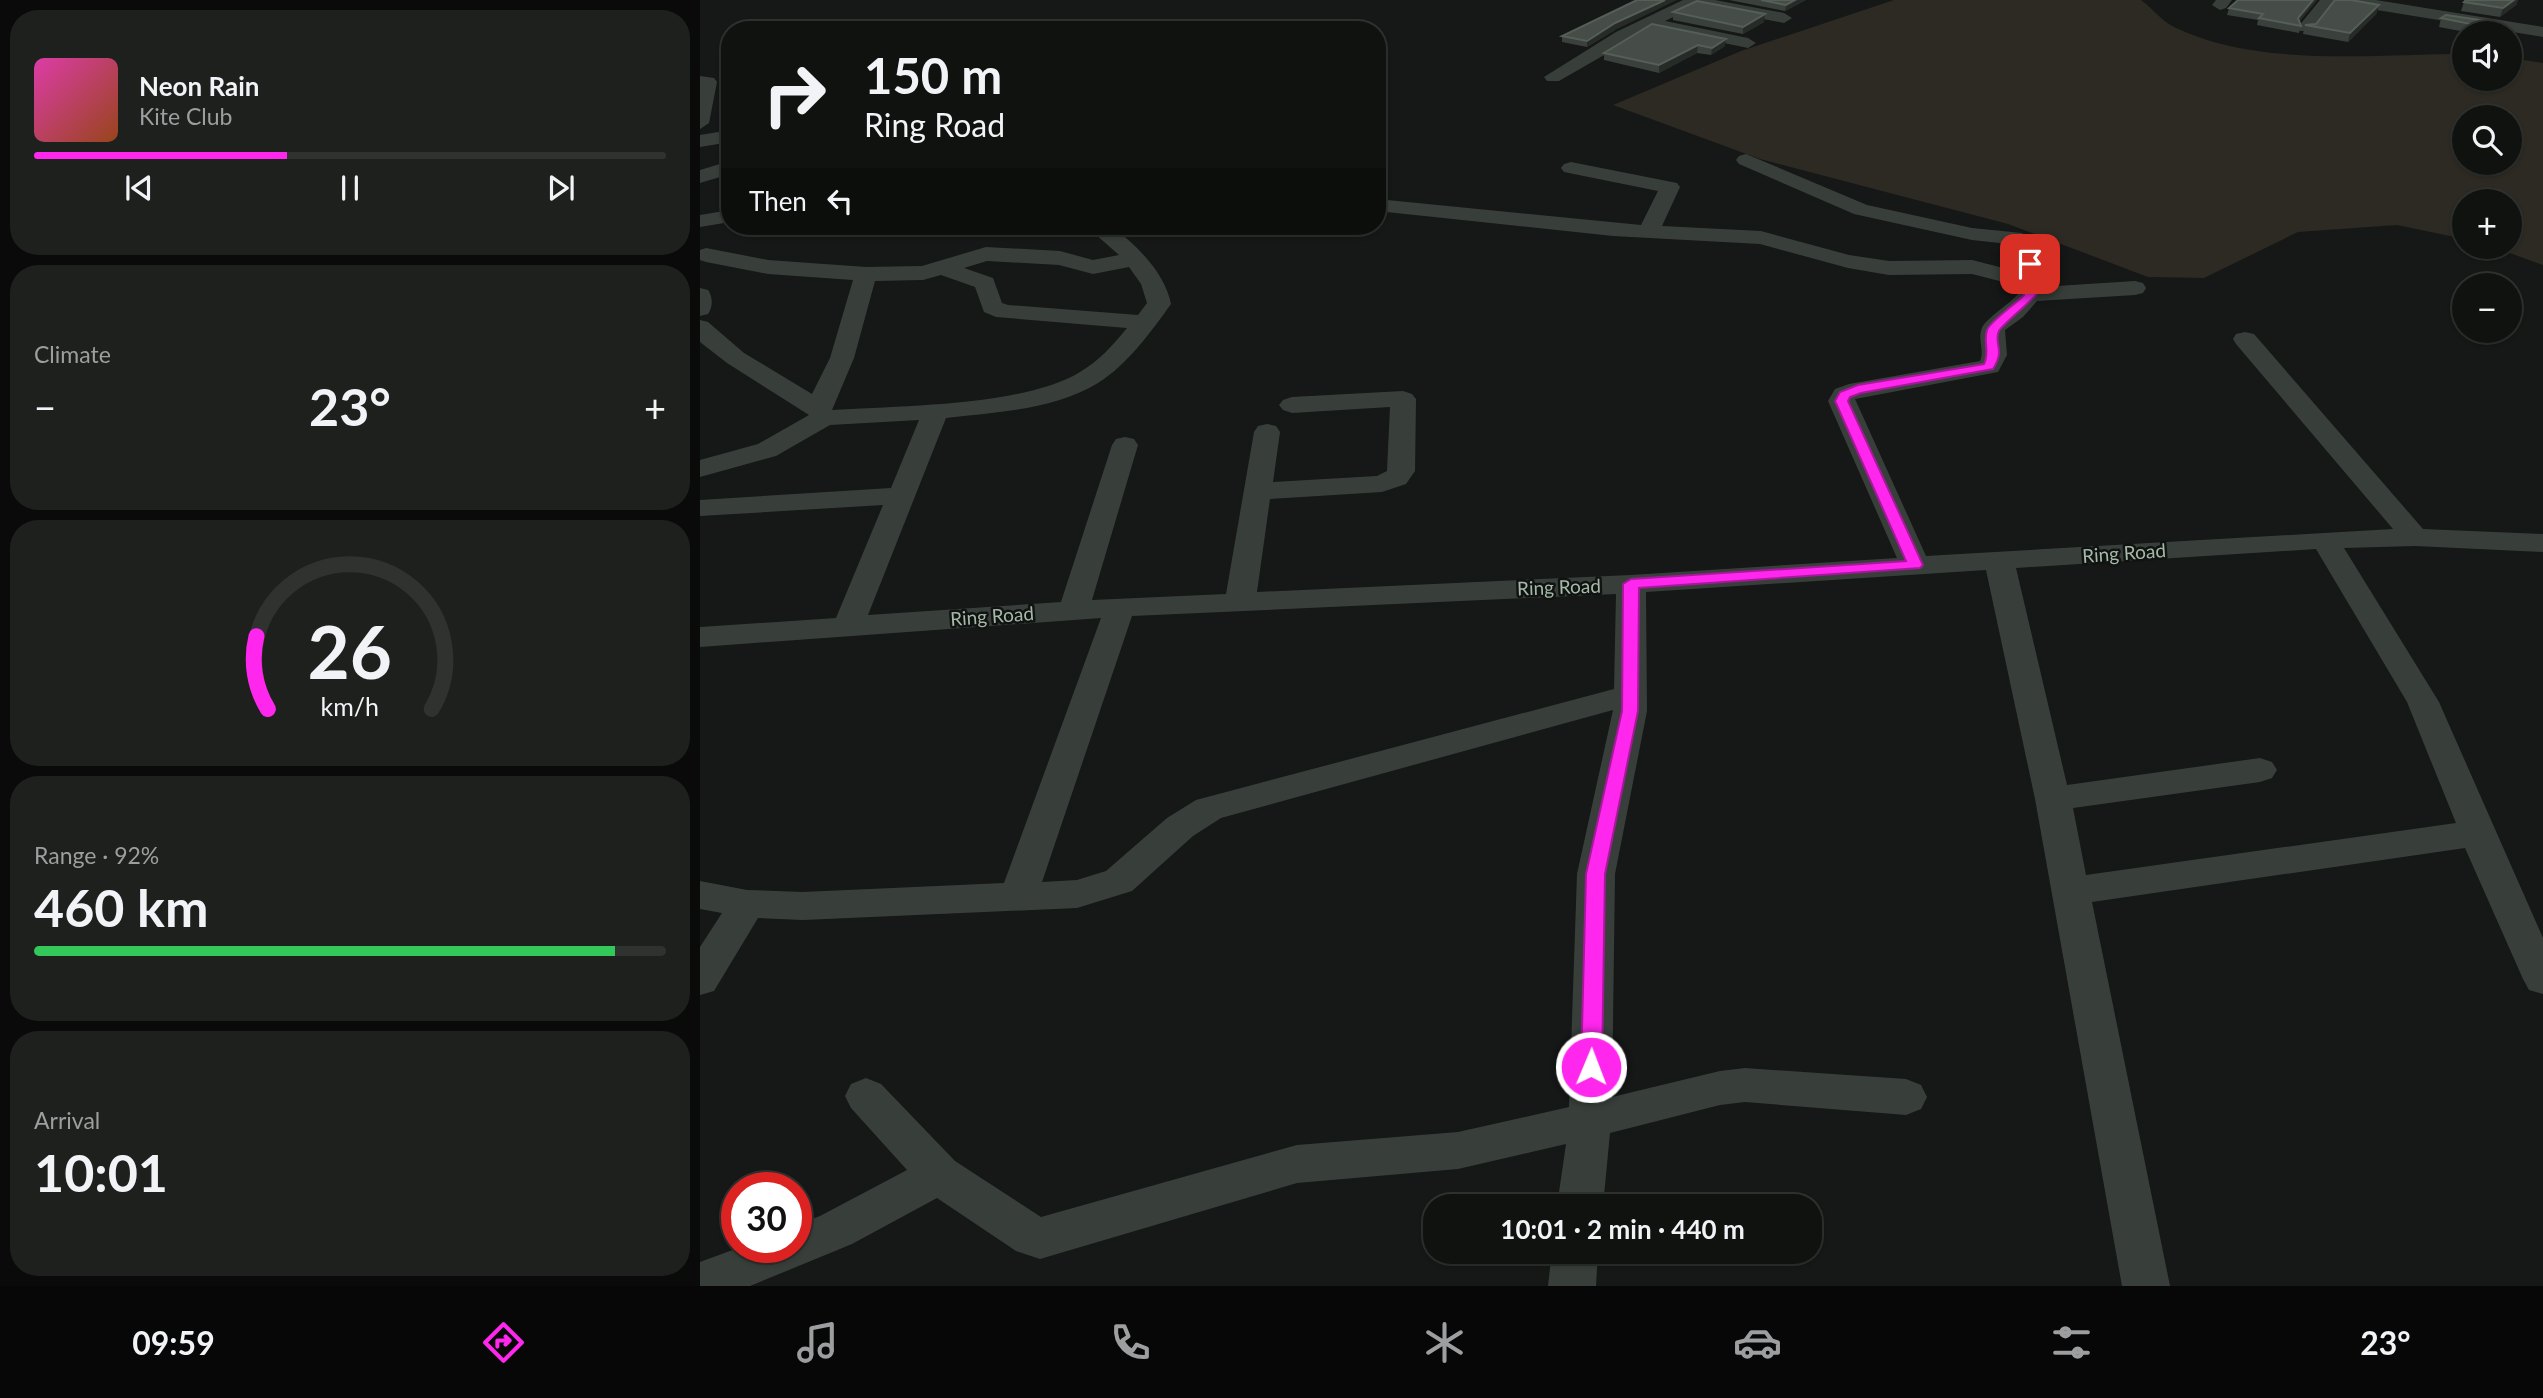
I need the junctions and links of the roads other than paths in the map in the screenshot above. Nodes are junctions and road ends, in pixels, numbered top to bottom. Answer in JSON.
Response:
{"nodes":[{"id":1,"x":1695,"y":0,"type":"edge"},
{"id":2,"x":2328,"y":0,"type":"edge"},
{"id":3,"x":2346,"y":0,"type":"edge"},
{"id":4,"x":1784,"y":18,"type":"dead end"},
{"id":5,"x":1648,"y":23,"type":"junction"},
{"id":6,"x":2306,"y":27,"type":"edge"},
{"id":7,"x":2543,"y":32,"type":"edge"},
{"id":8,"x":1748,"y":44,"type":"dead end"},
{"id":9,"x":1553,"y":76,"type":"dead end"},
{"id":10,"x":704,"y":82,"type":"edge"},
{"id":11,"x":700,"y":123,"type":"edge"},
{"id":12,"x":721,"y":138,"type":"edge"},
{"id":13,"x":700,"y":141,"type":"edge"},
{"id":14,"x":1746,"y":160,"type":"dead end"},
{"id":15,"x":1571,"y":168,"type":"dead end"},
{"id":16,"x":721,"y":170,"type":"edge"},
{"id":17,"x":700,"y":177,"type":"edge"},
{"id":18,"x":1386,"y":206,"type":"edge"},
{"id":19,"x":721,"y":218,"type":"edge"},
{"id":20,"x":700,"y":221,"type":"edge"},
{"id":21,"x":1648,"y":232,"type":"junction"},
{"id":22,"x":1110,"y":235,"type":"edge"},
{"id":23,"x":702,"y":255,"type":"edge"},
{"id":24,"x":1133,"y":259,"type":"junction"},
{"id":25,"x":943,"y":268,"type":"junction"},
{"id":26,"x":866,"y":274,"type":"junction"},
{"id":27,"x":2135,"y":288,"type":"dead end"},
{"id":28,"x":2030,"y":289,"type":"junction"},
{"id":29,"x":700,"y":295,"type":"edge"},
{"id":30,"x":700,"y":309,"type":"edge"},
{"id":31,"x":1143,"y":322,"type":"junction"},
{"id":32,"x":700,"y":327,"type":"edge"},
{"id":33,"x":2245,"y":339,"type":"dead end"},
{"id":34,"x":737,"y":358,"type":"junction"},
{"id":35,"x":700,"y":360,"type":"edge"},
{"id":36,"x":1292,"y":405,"type":"dead end"},
{"id":37,"x":936,"y":411,"type":"junction"},
{"id":38,"x":821,"y":413,"type":"junction"},
{"id":39,"x":1267,"y":432,"type":"dead end"},
{"id":40,"x":1125,"y":445,"type":"dead end"},
{"id":41,"x":700,"y":469,"type":"edge"},
{"id":42,"x":1258,"y":491,"type":"junction"},
{"id":43,"x":901,"y":496,"type":"junction"},
{"id":44,"x":700,"y":508,"type":"edge"},
{"id":45,"x":2415,"y":537,"type":"junction"},
{"id":46,"x":2325,"y":540,"type":"junction"},
{"id":47,"x":2543,"y":542,"type":"edge"},
{"id":48,"x":1999,"y":561,"type":"junction"},
{"id":49,"x":1915,"y":565,"type":"junction"},
{"id":50,"x":1631,"y":584,"type":"junction"},
{"id":51,"x":1240,"y":601,"type":"junction"},
{"id":52,"x":1120,"y":607,"type":"junction"},
{"id":53,"x":1074,"y":610,"type":"junction"},
{"id":54,"x":848,"y":626,"type":"junction"},
{"id":55,"x":700,"y":637,"type":"edge"},
{"id":56,"x":1630,"y":695,"type":"junction"},
{"id":57,"x":2260,"y":770,"type":"dead end"},
{"id":58,"x":2053,"y":799,"type":"junction"},
{"id":59,"x":2478,"y":833,"type":"junction"},
{"id":60,"x":2071,"y":891,"type":"junction"},
{"id":61,"x":700,"y":895,"type":"edge"},
{"id":62,"x":1018,"y":897,"type":"junction"},
{"id":63,"x":747,"y":904,"type":"junction"},
{"id":64,"x":2543,"y":978,"type":"edge"},
{"id":65,"x":700,"y":981,"type":"edge"},
{"id":66,"x":866,"y":1096,"type":"dead end"},
{"id":67,"x":1906,"y":1097,"type":"dead end"},
{"id":68,"x":1590,"y":1122,"type":"junction"},
{"id":69,"x":939,"y":1175,"type":"junction"},
{"id":70,"x":1581,"y":1194,"type":"edge"},
{"id":71,"x":812,"y":1240,"type":"edge"},
{"id":72,"x":753,"y":1263,"type":"edge"},
{"id":73,"x":1575,"y":1264,"type":"edge"},
{"id":74,"x":700,"y":1284,"type":"edge"},
{"id":75,"x":1572,"y":1286,"type":"edge"},
{"id":76,"x":2146,"y":1286,"type":"edge"}],
"edges":[{"from":1,"to":4,"type":"street"},
{"from":1,"to":5,"type":"street"},
{"from":2,"to":6,"type":"street"},
{"from":3,"to":7,"type":"street"},
{"from":5,"to":8,"type":"street"},
{"from":5,"to":9,"type":"street"},
{"from":10,"to":11,"type":"street"},
{"from":12,"to":13,"type":"street"},
{"from":14,"to":28,"type":"street"},
{"from":15,"to":21,"type":"street"},
{"from":16,"to":17,"type":"street"},
{"from":18,"to":21,"type":"street"},
{"from":19,"to":20,"type":"street"},
{"from":21,"to":28,"type":"street"},
{"from":22,"to":24,"type":"street"},
{"from":23,"to":26,"type":"street"},
{"from":24,"to":25,"type":"street"},
{"from":24,"to":31,"type":"street"},
{"from":25,"to":26,"type":"street"},
{"from":25,"to":31,"type":"street"},
{"from":26,"to":38,"type":"street"},
{"from":27,"to":28,"type":"street"},
{"from":28,"to":49,"type":"street"},
{"from":29,"to":30,"type":"street"},
{"from":31,"to":37,"type":"street"},
{"from":32,"to":34,"type":"street"},
{"from":33,"to":45,"type":"street"},
{"from":34,"to":35,"type":"street"},
{"from":34,"to":38,"type":"street"},
{"from":36,"to":42,"type":"street"},
{"from":37,"to":38,"type":"street"},
{"from":37,"to":43,"type":"street"},
{"from":38,"to":41,"type":"street"},
{"from":39,"to":42,"type":"street"},
{"from":40,"to":53,"type":"street"},
{"from":42,"to":51,"type":"street"},
{"from":43,"to":44,"type":"street"},
{"from":43,"to":54,"type":"street"},
{"from":45,"to":46,"type":"street","name":"Ring Road"},
{"from":45,"to":47,"type":"street","name":"Ring Road"},
{"from":46,"to":48,"type":"street","name":"Ring Road"},
{"from":46,"to":59,"type":"street"},
{"from":48,"to":49,"type":"street","name":"Ring Road"},
{"from":48,"to":58,"type":"street"},
{"from":49,"to":50,"type":"street","name":"Ring Road"},
{"from":50,"to":51,"type":"street","name":"Ring Road"},
{"from":50,"to":56,"type":"street"},
{"from":51,"to":52,"type":"street","name":"Ring Road"},
{"from":52,"to":53,"type":"street","name":"Ring Road"},
{"from":52,"to":62,"type":"street"},
{"from":53,"to":54,"type":"street","name":"Ring Road"},
{"from":54,"to":55,"type":"street","name":"Ring Road"},
{"from":56,"to":62,"type":"street"},
{"from":56,"to":68,"type":"street"},
{"from":57,"to":58,"type":"street"},
{"from":58,"to":60,"type":"street"},
{"from":59,"to":60,"type":"street"},
{"from":59,"to":64,"type":"street"},
{"from":60,"to":76,"type":"street"},
{"from":61,"to":63,"type":"street"},
{"from":62,"to":63,"type":"street"},
{"from":63,"to":65,"type":"street"},
{"from":66,"to":69,"type":"street"},
{"from":67,"to":68,"type":"street"},
{"from":68,"to":69,"type":"street"},
{"from":68,"to":70,"type":"street"},
{"from":69,"to":71,"type":"street"},
{"from":72,"to":74,"type":"street"},
{"from":73,"to":75,"type":"street"}]}
